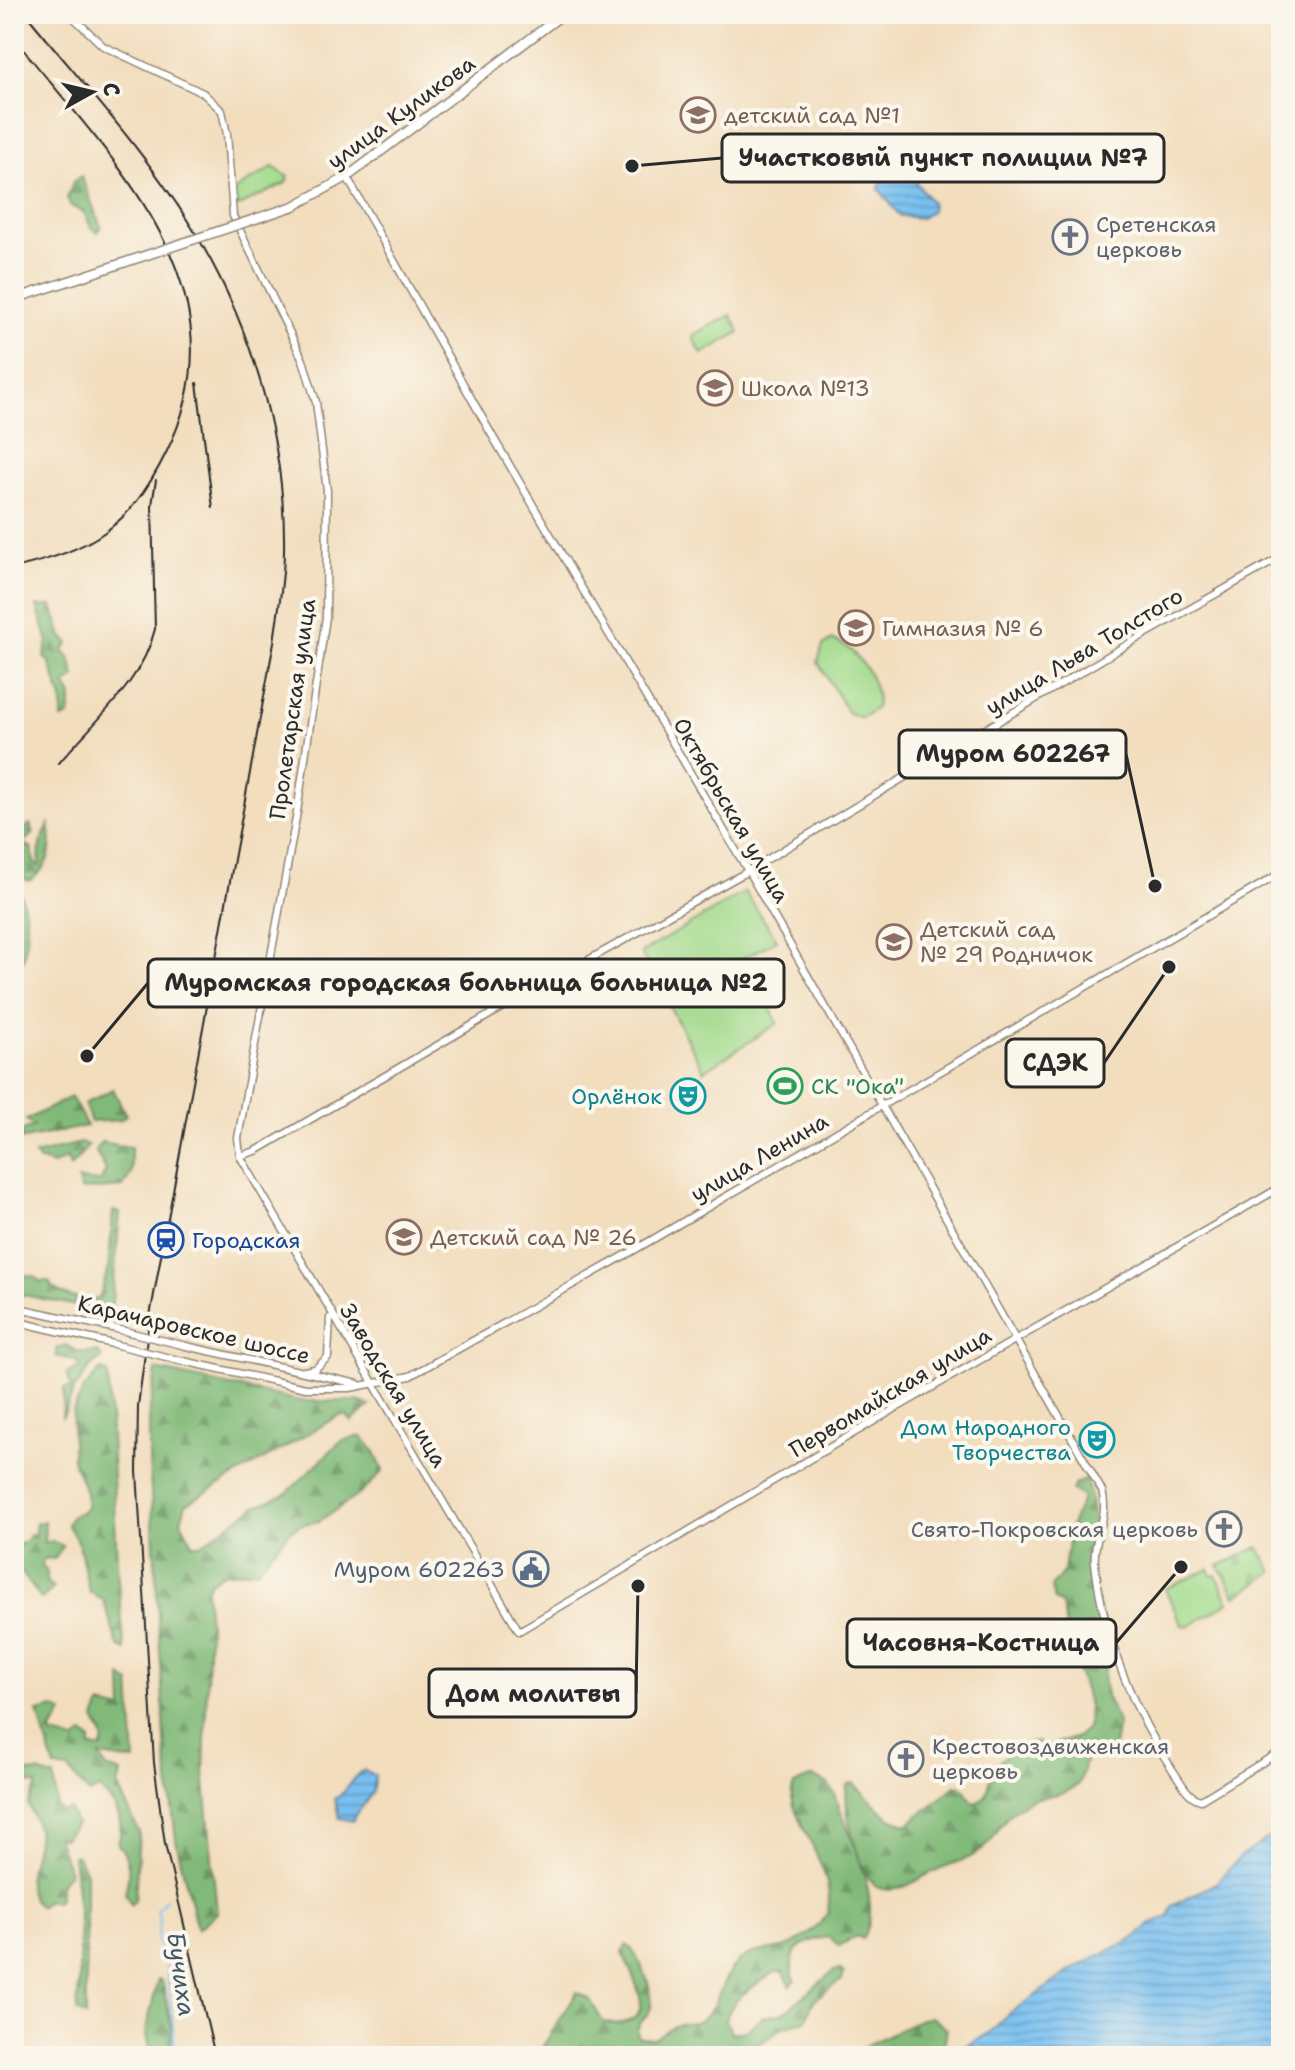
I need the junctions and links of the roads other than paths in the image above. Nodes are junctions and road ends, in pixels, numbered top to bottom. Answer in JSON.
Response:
{"nodes":[{"id":1,"x":70,"y":14,"type":"edge"},
{"id":2,"x":563,"y":14,"type":"edge"},
{"id":3,"x":347,"y":177,"type":"junction"},
{"id":4,"x":14,"y":299,"type":"edge"},
{"id":5,"x":1281,"y":557,"type":"edge"},
{"id":6,"x":748,"y":871,"type":"junction"},
{"id":7,"x":1281,"y":873,"type":"edge"},
{"id":8,"x":882,"y":1105,"type":"junction"},
{"id":9,"x":240,"y":1156,"type":"junction"},
{"id":10,"x":1281,"y":1187,"type":"edge"},
{"id":11,"x":14,"y":1307,"type":"edge"},
{"id":12,"x":330,"y":1315,"type":"junction"},
{"id":13,"x":14,"y":1321,"type":"edge"},
{"id":14,"x":1016,"y":1338,"type":"junction"},
{"id":15,"x":297,"y":1373,"type":"junction"},
{"id":16,"x":336,"y":1380,"type":"junction"},
{"id":17,"x":369,"y":1385,"type":"junction"},
{"id":18,"x":334,"y":1389,"type":"junction"},
{"id":19,"x":519,"y":1631,"type":"joint"},
{"id":20,"x":1281,"y":1751,"type":"edge"}],
"edges":[{"from":1,"to":9,"type":"street","name":"Пролетарская улица"},
{"from":2,"to":3,"type":"main road","name":"улица Куликова"},
{"from":3,"to":4,"type":"main road","name":"улица Куликова","bridge":true},
{"from":3,"to":6,"type":"street","name":"Октябрьская улица"},
{"from":5,"to":6,"type":"street","name":"улица Льва Толстого"},
{"from":6,"to":8,"type":"street","name":"Октябрьская улица"},
{"from":6,"to":9,"type":"street","name":"улица Льва Толстого"},
{"from":7,"to":8,"type":"street","name":"улица Ленина"},
{"from":8,"to":14,"type":"street","name":"Октябрьская улица"},
{"from":8,"to":17,"type":"street","name":"улица Ленина"},
{"from":9,"to":12,"type":"street","name":"Заводская улица"},
{"from":10,"to":14,"type":"street","name":"Первомайская улица"},
{"from":11,"to":15,"type":"street","name":"Карачаровское шоссе","bridge":true},
{"from":12,"to":15,"type":"street"},
{"from":12,"to":17,"type":"street","name":"Заводская улица"},
{"from":13,"to":18,"type":"street","name":"Карачаровское шоссе","bridge":true},
{"from":14,"to":19,"type":"street","name":"Первомайская улица"},
{"from":14,"to":20,"type":"street","name":"Октябрьская улица"},
{"from":15,"to":16,"type":"street","name":"Карачаровское шоссе"},
{"from":16,"to":17,"type":"street","name":"Карачаровское шоссе"},
{"from":16,"to":18,"type":"street"},
{"from":17,"to":18,"type":"street","name":"Карачаровское шоссе"},
{"from":17,"to":19,"type":"street","name":"Заводская улица"}]}
